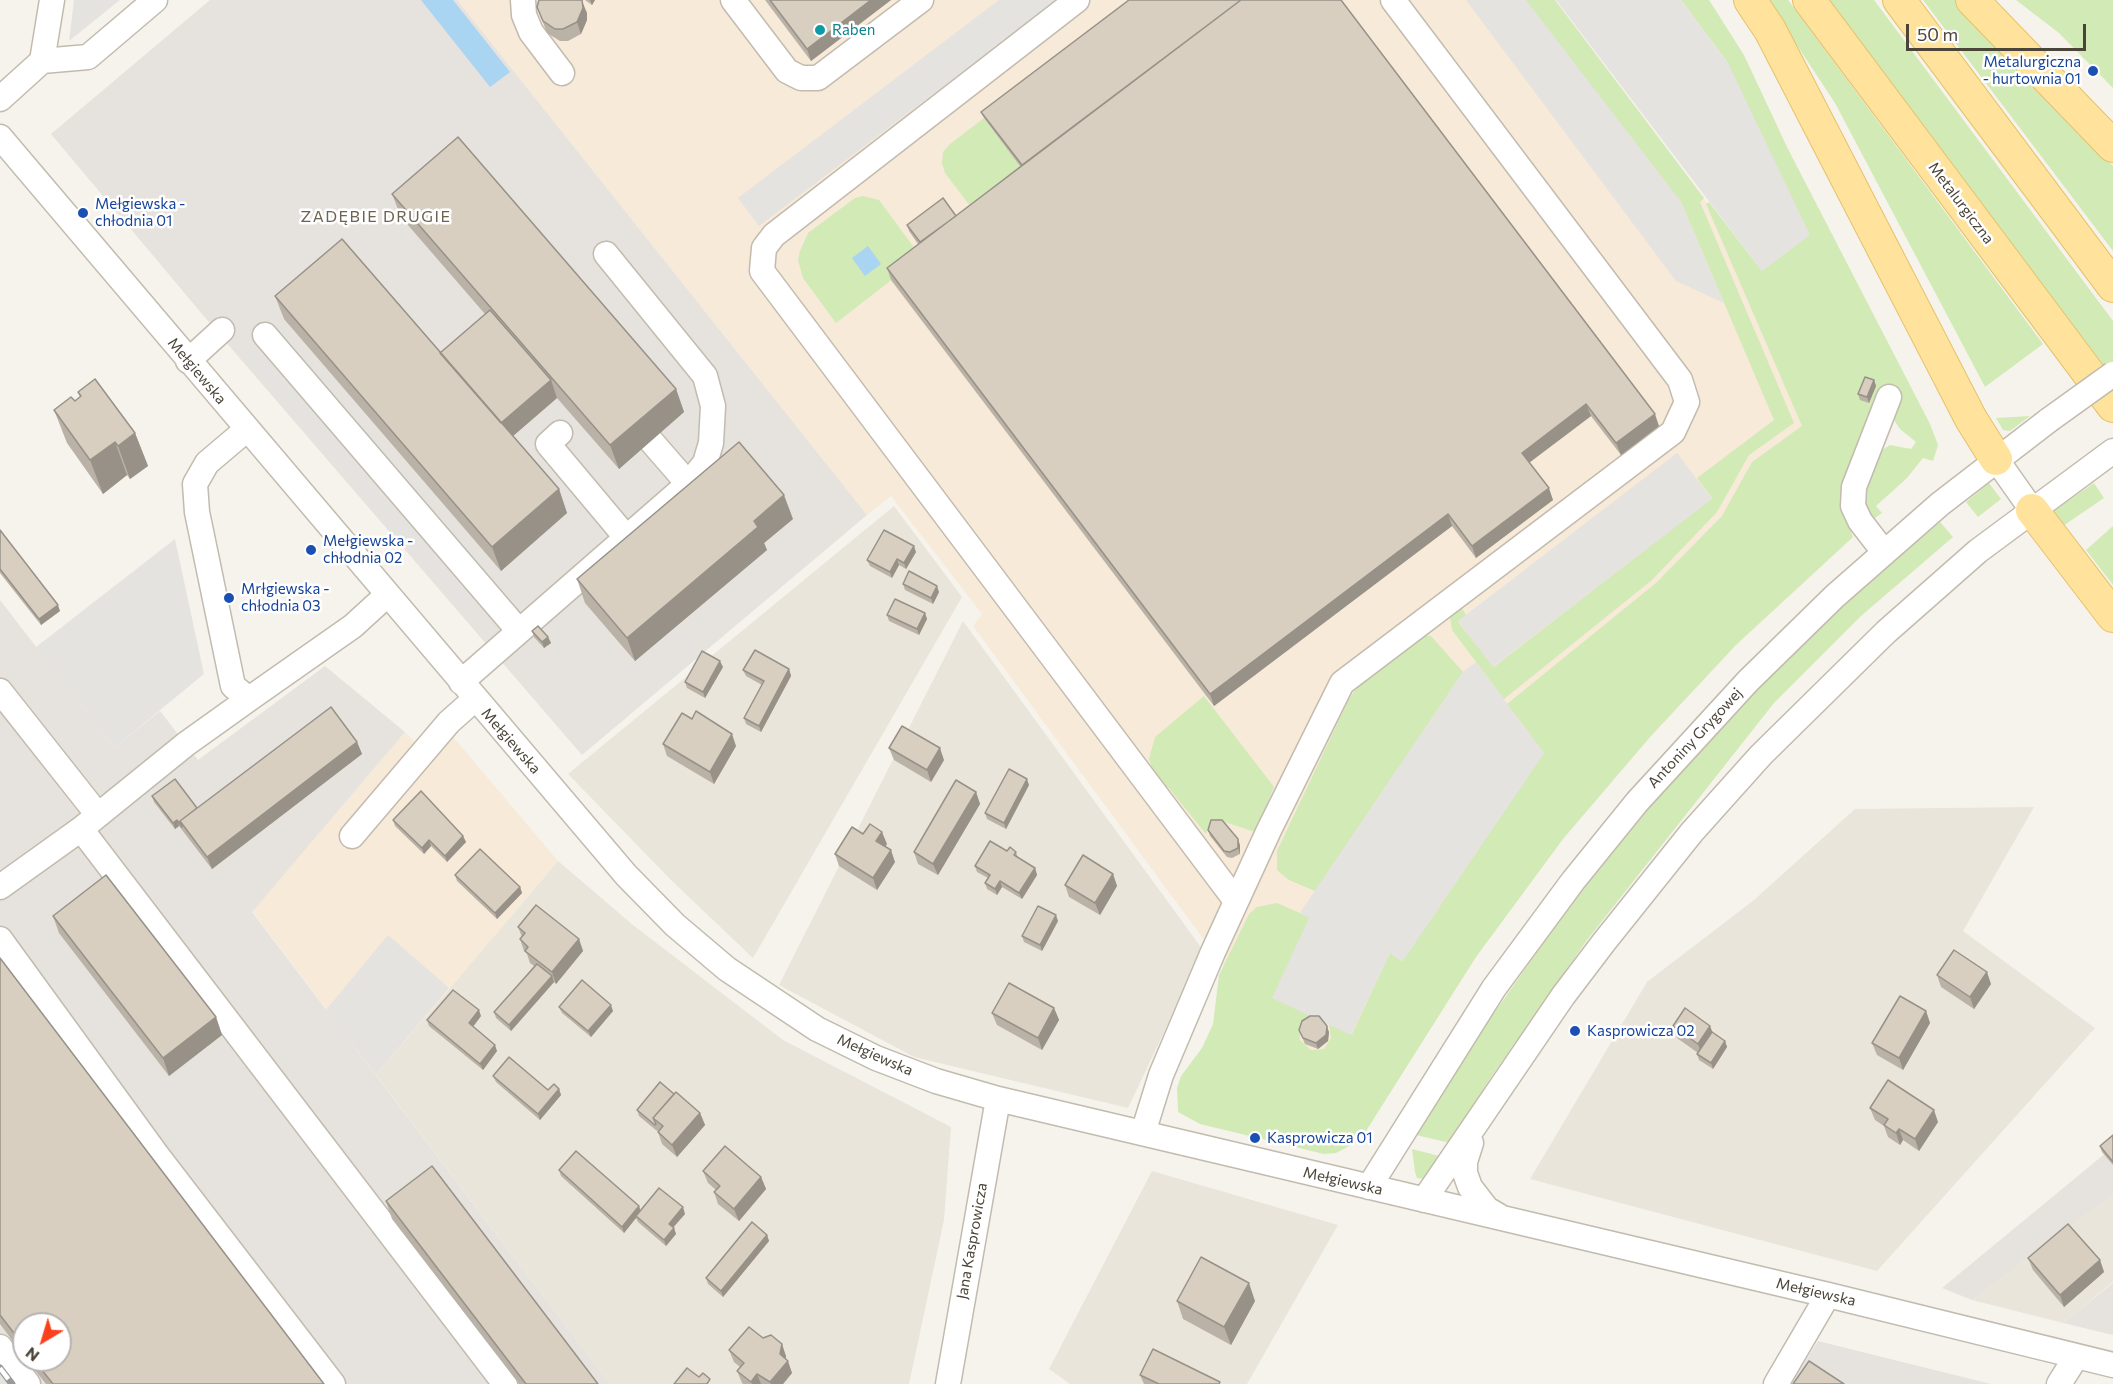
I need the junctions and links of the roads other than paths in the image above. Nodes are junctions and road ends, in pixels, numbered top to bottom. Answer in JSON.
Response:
{"nodes":[{"id":1,"x":52,"y":0,"type":"edge"},
{"id":2,"x":155,"y":0,"type":"edge"},
{"id":3,"x":523,"y":0,"type":"edge"},
{"id":4,"x":733,"y":0,"type":"edge"},
{"id":5,"x":921,"y":0,"type":"edge"},
{"id":6,"x":1077,"y":0,"type":"edge"},
{"id":7,"x":1393,"y":0,"type":"edge"},
{"id":8,"x":1750,"y":0,"type":"edge"},
{"id":9,"x":1809,"y":0,"type":"edge"},
{"id":10,"x":1899,"y":0,"type":"edge"},
{"id":11,"x":1972,"y":0,"type":"edge"},
{"id":12,"x":42,"y":61,"type":"junction"},
{"id":13,"x":562,"y":73,"type":"dead end"},
{"id":14,"x":0,"y":99,"type":"edge"},
{"id":15,"x":0,"y":137,"type":"edge"},
{"id":16,"x":2113,"y":146,"type":"edge"},
{"id":17,"x":606,"y":254,"type":"dead end"},
{"id":18,"x":2113,"y":286,"type":"edge"},
{"id":19,"x":222,"y":330,"type":"dead end"},
{"id":20,"x":265,"y":335,"type":"dead end"},
{"id":21,"x":188,"y":361,"type":"junction"},
{"id":22,"x":2113,"y":374,"type":"edge"},
{"id":23,"x":1889,"y":397,"type":"dead end"},
{"id":24,"x":2113,"y":406,"type":"edge"},
{"id":25,"x":246,"y":430,"type":"junction"},
{"id":26,"x":560,"y":433,"type":"dead end"},
{"id":27,"x":651,"y":441,"type":"dead end"},
{"id":28,"x":2113,"y":451,"type":"edge"},
{"id":29,"x":1996,"y":459,"type":"junction"},
{"id":30,"x":695,"y":491,"type":"junction"},
{"id":31,"x":2032,"y":510,"type":"junction"},
{"id":32,"x":633,"y":545,"type":"junction"},
{"id":33,"x":1884,"y":552,"type":"junction"},
{"id":34,"x":387,"y":595,"type":"junction"},
{"id":35,"x":2113,"y":616,"type":"edge"},
{"id":36,"x":519,"y":631,"type":"junction"},
{"id":37,"x":468,"y":690,"type":"junction"},
{"id":38,"x":0,"y":691,"type":"edge"},
{"id":39,"x":249,"y":699,"type":"junction"},
{"id":40,"x":90,"y":822,"type":"junction"},
{"id":41,"x":352,"y":836,"type":"dead end"},
{"id":42,"x":0,"y":887,"type":"edge"},
{"id":43,"x":1236,"y":901,"type":"junction"},
{"id":44,"x":0,"y":939,"type":"edge"},
{"id":45,"x":998,"y":1099,"type":"junction"},
{"id":46,"x":1476,"y":1127,"type":"junction"},
{"id":47,"x":1143,"y":1133,"type":"junction"},
{"id":48,"x":1370,"y":1187,"type":"junction"},
{"id":49,"x":1424,"y":1200,"type":"junction"},
{"id":50,"x":1503,"y":1219,"type":"junction"},
{"id":51,"x":1828,"y":1295,"type":"junction"},
{"id":52,"x":0,"y":1347,"type":"edge"},
{"id":53,"x":2076,"y":1357,"type":"junction"},
{"id":54,"x":2113,"y":1365,"type":"edge"},
{"id":55,"x":28,"y":1384,"type":"edge"},
{"id":56,"x":333,"y":1384,"type":"edge"},
{"id":57,"x":506,"y":1384,"type":"edge"},
{"id":58,"x":948,"y":1384,"type":"edge"},
{"id":59,"x":1776,"y":1384,"type":"edge"},
{"id":60,"x":2059,"y":1384,"type":"edge"}],
"edges":[{"from":1,"to":12,"type":"street"},
{"from":2,"to":12,"type":"street"},
{"from":3,"to":13,"type":"street"},
{"from":4,"to":5,"type":"street"},
{"from":6,"to":43,"type":"street"},
{"from":7,"to":43,"type":"street"},
{"from":8,"to":29,"type":"main road"},
{"from":9,"to":24,"type":"main road","name":"Metalurgiczna"},
{"from":10,"to":18,"type":"main road"},
{"from":11,"to":16,"type":"main road"},
{"from":12,"to":14,"type":"street"},
{"from":15,"to":21,"type":"street","name":"Mełgiewska"},
{"from":17,"to":30,"type":"street"},
{"from":19,"to":21,"type":"street"},
{"from":20,"to":36,"type":"street"},
{"from":21,"to":25,"type":"street","name":"Mełgiewska"},
{"from":22,"to":29,"type":"street","name":"Antoniny Grygowej","bridge":true},
{"from":23,"to":33,"type":"street"},
{"from":25,"to":34,"type":"street","name":"Mełgiewska"},
{"from":25,"to":39,"type":"street"},
{"from":26,"to":32,"type":"street"},
{"from":27,"to":30,"type":"street"},
{"from":28,"to":31,"type":"street"},
{"from":29,"to":31,"type":"street"},
{"from":29,"to":33,"type":"street","name":"Antoniny Grygowej"},
{"from":30,"to":32,"type":"street"},
{"from":31,"to":35,"type":"main road"},
{"from":31,"to":46,"type":"street"},
{"from":32,"to":36,"type":"street"},
{"from":33,"to":48,"type":"street","name":"Antoniny Grygowej"},
{"from":34,"to":37,"type":"street","name":"Mełgiewska"},
{"from":34,"to":39,"type":"street"},
{"from":36,"to":37,"type":"street"},
{"from":37,"to":41,"type":"street"},
{"from":37,"to":45,"type":"street","name":"Mełgiewska"},
{"from":38,"to":40,"type":"street"},
{"from":39,"to":40,"type":"street"},
{"from":40,"to":42,"type":"street"},
{"from":40,"to":57,"type":"street"},
{"from":43,"to":47,"type":"street"},
{"from":44,"to":56,"type":"street"},
{"from":45,"to":47,"type":"street","name":"Mełgiewska"},
{"from":45,"to":58,"type":"street","name":"Jana Kasprowicza"},
{"from":46,"to":49,"type":"street"},
{"from":46,"to":50,"type":"street"},
{"from":47,"to":48,"type":"street","name":"Mełgiewska"},
{"from":48,"to":49,"type":"street","name":"Mełgiewska"},
{"from":49,"to":50,"type":"street","name":"Mełgiewska"},
{"from":50,"to":51,"type":"street","name":"Mełgiewska"},
{"from":51,"to":53,"type":"street","name":"Mełgiewska"},
{"from":51,"to":59,"type":"street"},
{"from":52,"to":55,"type":"street"},
{"from":53,"to":54,"type":"street","name":"Mełgiewska"},
{"from":53,"to":60,"type":"street"}]}
